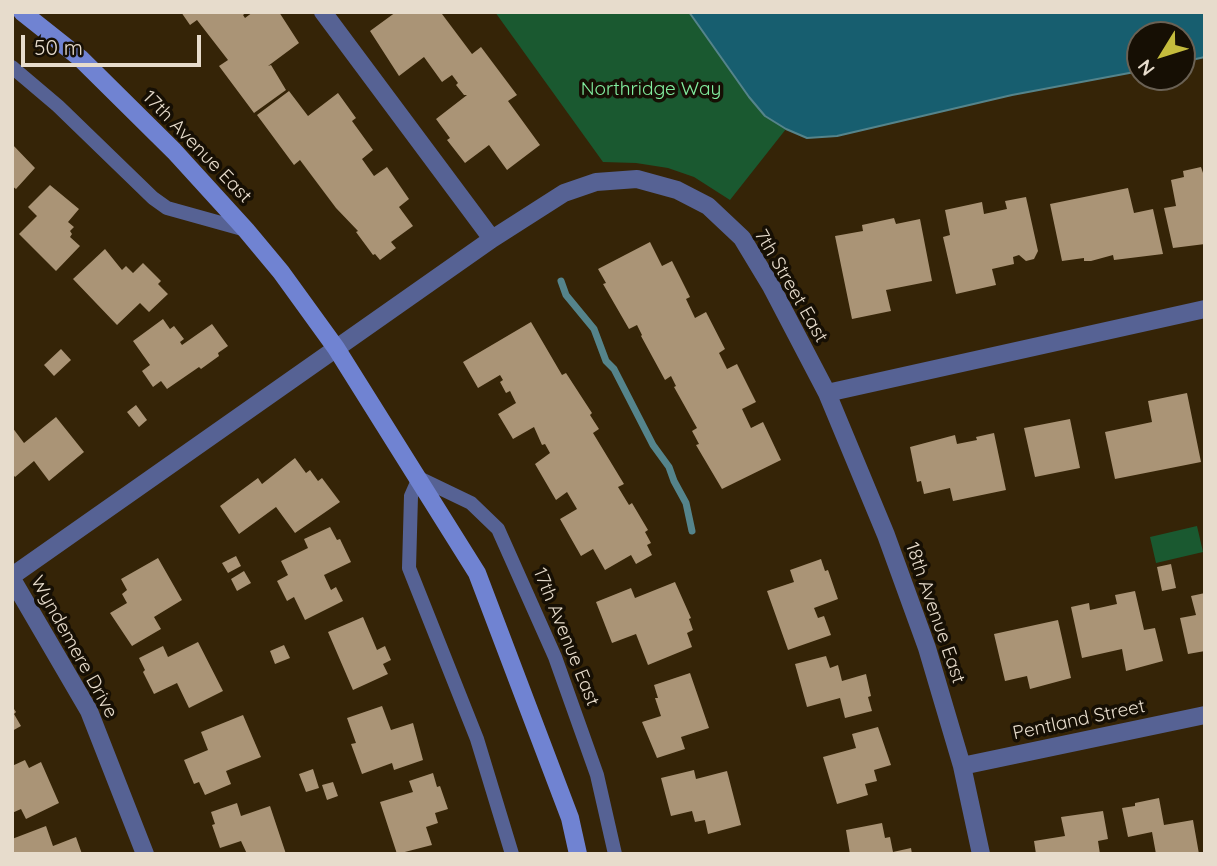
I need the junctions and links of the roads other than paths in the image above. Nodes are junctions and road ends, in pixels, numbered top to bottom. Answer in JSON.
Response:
{"nodes":[{"id":1,"x":22,"y":12,"type":"edge"},
{"id":2,"x":323,"y":12,"type":"edge"},
{"id":3,"x":12,"y":67,"type":"edge"},
{"id":4,"x":246,"y":230,"type":"junction"},
{"id":5,"x":492,"y":239,"type":"junction"},
{"id":6,"x":1205,"y":309,"type":"edge"},
{"id":7,"x":336,"y":348,"type":"junction"},
{"id":8,"x":827,"y":393,"type":"junction"},
{"id":9,"x":419,"y":478,"type":"junction"},
{"id":10,"x":12,"y":577,"type":"edge"},
{"id":11,"x":1205,"y":715,"type":"edge"},
{"id":12,"x":962,"y":766,"type":"junction"},
{"id":13,"x":145,"y":854,"type":"edge"},
{"id":14,"x":512,"y":854,"type":"edge"},
{"id":15,"x":578,"y":854,"type":"edge"},
{"id":16,"x":615,"y":854,"type":"edge"},
{"id":17,"x":981,"y":854,"type":"edge"}],
"edges":[{"from":1,"to":4,"type":"street","name":"17th Avenue East"},
{"from":2,"to":5,"type":"street"},
{"from":3,"to":4,"type":"lane","name":"17th Avenue East"},
{"from":4,"to":7,"type":"street","name":"17th Avenue East"},
{"from":5,"to":7,"type":"street","name":"7th Street East"},
{"from":5,"to":8,"type":"street","name":"7th Street East"},
{"from":6,"to":8,"type":"street"},
{"from":7,"to":9,"type":"street","name":"17th Avenue East"},
{"from":7,"to":10,"type":"street","name":"7th Street East"},
{"from":8,"to":12,"type":"street","name":"18th Avenue East"},
{"from":9,"to":14,"type":"lane"},
{"from":9,"to":15,"type":"street","name":"17th Avenue East"},
{"from":9,"to":16,"type":"lane","name":"17th Avenue East"},
{"from":10,"to":13,"type":"street","name":"Wyndemere Drive"},
{"from":11,"to":12,"type":"street","name":"Pentland Street"},
{"from":12,"to":17,"type":"street","name":"18th Avenue East"}]}
